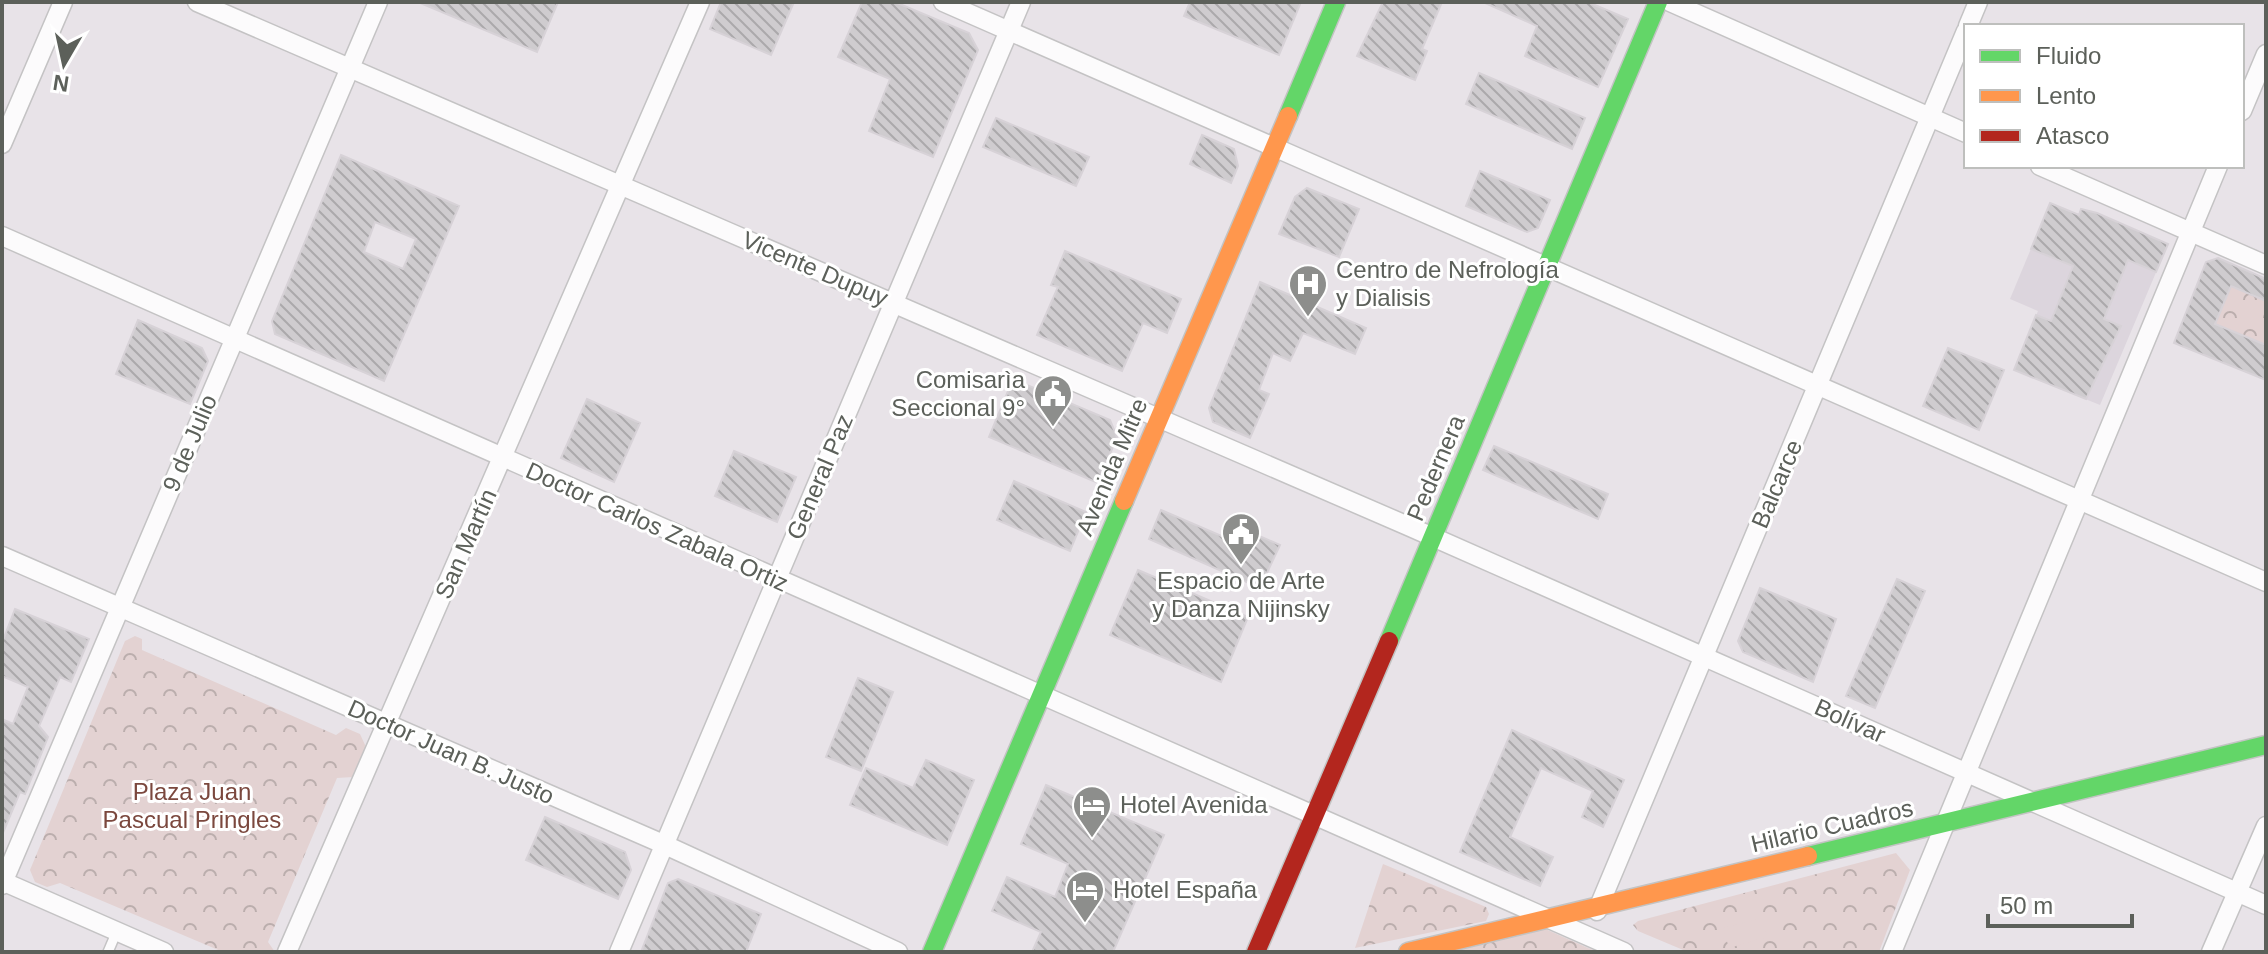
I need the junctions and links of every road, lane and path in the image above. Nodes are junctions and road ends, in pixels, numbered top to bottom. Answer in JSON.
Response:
{"nodes":[{"id":1,"x":63,"y":2,"type":"edge"},
{"id":2,"x":197,"y":2,"type":"edge"},
{"id":3,"x":378,"y":2,"type":"edge"},
{"id":4,"x":700,"y":2,"type":"edge"},
{"id":5,"x":943,"y":2,"type":"edge"},
{"id":6,"x":1021,"y":2,"type":"edge"},
{"id":7,"x":1336,"y":2,"type":"edge"},
{"id":8,"x":1658,"y":2,"type":"edge"},
{"id":9,"x":1670,"y":2,"type":"edge"},
{"id":10,"x":1978,"y":2,"type":"edge"},
{"id":11,"x":1969,"y":24,"type":"edge"},
{"id":12,"x":1008,"y":31,"type":"junction"},
{"id":13,"x":1964,"y":35,"type":"edge"},
{"id":14,"x":2266,"y":54,"type":"edge"},
{"id":15,"x":350,"y":68,"type":"junction"},
{"id":16,"x":2244,"y":106,"type":"edge"},
{"id":17,"x":1929,"y":117,"type":"junction"},
{"id":18,"x":1964,"y":132,"type":"edge"},
{"id":19,"x":2,"y":144,"type":"edge"},
{"id":20,"x":1277,"y":148,"type":"junction"},
{"id":21,"x":2045,"y":168,"type":"edge"},
{"id":22,"x":2217,"y":168,"type":"edge"},
{"id":23,"x":621,"y":186,"type":"junction"},
{"id":24,"x":2190,"y":232,"type":"junction"},
{"id":25,"x":2,"y":236,"type":"edge"},
{"id":26,"x":2266,"y":265,"type":"edge"},
{"id":27,"x":1549,"y":267,"type":"junction"},
{"id":28,"x":894,"y":304,"type":"junction"},
{"id":29,"x":235,"y":339,"type":"junction"},
{"id":30,"x":1818,"y":386,"type":"junction"},
{"id":31,"x":1159,"y":418,"type":"junction"},
{"id":32,"x":503,"y":460,"type":"junction"},
{"id":33,"x":2080,"y":499,"type":"junction"},
{"id":34,"x":1433,"y":537,"type":"junction"},
{"id":35,"x":2,"y":556,"type":"edge"},
{"id":36,"x":776,"y":580,"type":"junction"},
{"id":37,"x":2266,"y":582,"type":"edge"},
{"id":38,"x":120,"y":608,"type":"junction"},
{"id":39,"x":1705,"y":657,"type":"junction"},
{"id":40,"x":1041,"y":694,"type":"junction"},
{"id":41,"x":385,"y":723,"type":"junction"},
{"id":42,"x":2266,"y":745,"type":"edge"},
{"id":43,"x":1969,"y":774,"type":"junction"},
{"id":44,"x":2033,"y":802,"type":"junction"},
{"id":45,"x":1313,"y":817,"type":"junction"},
{"id":46,"x":1948,"y":823,"type":"junction"},
{"id":47,"x":2266,"y":826,"type":"edge"},
{"id":48,"x":663,"y":844,"type":"junction"},
{"id":49,"x":2,"y":882,"type":"edge"},
{"id":50,"x":2237,"y":893,"type":"junction"},
{"id":51,"x":2266,"y":905,"type":"edge"},
{"id":52,"x":1598,"y":908,"type":"junction"},
{"id":53,"x":1548,"y":918,"type":"junction"},
{"id":54,"x":117,"y":931,"type":"junction"},
{"id":55,"x":1587,"y":935,"type":"junction"},
{"id":56,"x":108,"y":952,"type":"edge"},
{"id":57,"x":164,"y":952,"type":"edge"},
{"id":58,"x":287,"y":952,"type":"edge"},
{"id":59,"x":619,"y":952,"type":"edge"},
{"id":60,"x":898,"y":952,"type":"edge"},
{"id":61,"x":932,"y":952,"type":"edge"},
{"id":62,"x":1256,"y":952,"type":"edge"},
{"id":63,"x":1408,"y":952,"type":"edge"},
{"id":64,"x":1624,"y":952,"type":"edge"},
{"id":65,"x":1892,"y":952,"type":"edge"},
{"id":66,"x":2211,"y":952,"type":"edge"}],
"edges":[{"from":1,"to":19,"type":"street"},
{"from":2,"to":15,"type":"street","name":"Vicente Dupuy"},
{"from":3,"to":15,"type":"street","name":"9 de Julio"},
{"from":4,"to":23,"type":"street","name":"San Martín"},
{"from":5,"to":12,"type":"street"},
{"from":6,"to":12,"type":"street","name":"General Paz"},
{"from":7,"to":20,"type":"main road","name":"Avenida Mitre"},
{"from":8,"to":27,"type":"main road","name":"Pedernera"},
{"from":9,"to":17,"type":"street"},
{"from":10,"to":11,"type":"street","name":"Balcarce"},
{"from":12,"to":20,"type":"street"},
{"from":12,"to":28,"type":"street","name":"General Paz"},
{"from":13,"to":17,"type":"street","name":"Balcarce"},
{"from":14,"to":16,"type":"street"},
{"from":15,"to":23,"type":"street","name":"Vicente Dupuy"},
{"from":15,"to":29,"type":"street","name":"9 de Julio"},
{"from":17,"to":18,"type":"street"},
{"from":17,"to":30,"type":"street","name":"Balcarce"},
{"from":20,"to":27,"type":"street"},
{"from":20,"to":31,"type":"main road","name":"Avenida Mitre"},
{"from":21,"to":24,"type":"street"},
{"from":22,"to":24,"type":"street"},
{"from":23,"to":28,"type":"street","name":"Vicente Dupuy"},
{"from":23,"to":32,"type":"street","name":"San Martín"},
{"from":24,"to":26,"type":"street"},
{"from":24,"to":33,"type":"street"},
{"from":25,"to":29,"type":"street","name":"Doctor Carlos Zabala Ortiz"},
{"from":27,"to":30,"type":"street"},
{"from":27,"to":34,"type":"main road","name":"Pedernera"},
{"from":28,"to":31,"type":"street","name":"Vicente Dupuy"},
{"from":28,"to":36,"type":"street","name":"General Paz"},
{"from":29,"to":32,"type":"street","name":"Doctor Carlos Zabala Ortiz"},
{"from":29,"to":38,"type":"street","name":"9 de Julio"},
{"from":30,"to":33,"type":"street"},
{"from":30,"to":39,"type":"street","name":"Balcarce"},
{"from":31,"to":34,"type":"street","name":"Vicente Dupuy"},
{"from":31,"to":40,"type":"main road","name":"Avenida Mitre"},
{"from":32,"to":36,"type":"street","name":"Doctor Carlos Zabala Ortiz"},
{"from":32,"to":41,"type":"street","name":"San Martín"},
{"from":33,"to":37,"type":"street"},
{"from":33,"to":43,"type":"street"},
{"from":34,"to":39,"type":"street","name":"Bolívar"},
{"from":34,"to":45,"type":"main road","name":"Pedernera"},
{"from":35,"to":38,"type":"street","name":"Doctor Juan B. Justo"},
{"from":36,"to":40,"type":"street","name":"Doctor Carlos Zabala Ortiz"},
{"from":36,"to":48,"type":"street","name":"General Paz"},
{"from":38,"to":41,"type":"street","name":"Doctor Juan B. Justo"},
{"from":38,"to":49,"type":"street","name":"9 de Julio"},
{"from":39,"to":43,"type":"street","name":"Bolívar"},
{"from":39,"to":52,"type":"street","name":"Balcarce"},
{"from":40,"to":45,"type":"street","name":"Doctor Carlos Zabala Ortiz"},
{"from":40,"to":61,"type":"main road","name":"Avenida Mitre"},
{"from":41,"to":48,"type":"street","name":"Doctor Juan B. Justo"},
{"from":41,"to":58,"type":"street","name":"San Martín"},
{"from":42,"to":44,"type":"main road","name":"Hilario Cuadros"},
{"from":43,"to":44,"type":"street","name":"Bolívar"},
{"from":43,"to":46,"type":"street"},
{"from":44,"to":46,"type":"main road","name":"Hilario Cuadros"},
{"from":44,"to":50,"type":"street","name":"Bolívar"},
{"from":45,"to":53,"type":"street","name":"Doctor Carlos Zabala Ortiz"},
{"from":45,"to":62,"type":"main road","name":"Pedernera"},
{"from":46,"to":52,"type":"main road","name":"Hilario Cuadros"},
{"from":46,"to":65,"type":"street"},
{"from":47,"to":50,"type":"street"},
{"from":48,"to":59,"type":"street","name":"General Paz"},
{"from":48,"to":60,"type":"street","name":"Doctor Juan B. Justo"},
{"from":49,"to":54,"type":"street"},
{"from":50,"to":51,"type":"street","name":"Bolívar"},
{"from":50,"to":66,"type":"street"},
{"from":52,"to":53,"type":"main road","name":"Hilario Cuadros"},
{"from":52,"to":55,"type":"street","name":"Balcarce"},
{"from":53,"to":55,"type":"street","name":"Doctor Carlos Zabala Ortiz"},
{"from":53,"to":63,"type":"main road","name":"Hilario Cuadros"},
{"from":54,"to":56,"type":"lane"},
{"from":54,"to":57,"type":"street"},
{"from":55,"to":64,"type":"street","name":"Doctor Carlos Zabala Ortiz"}]}
